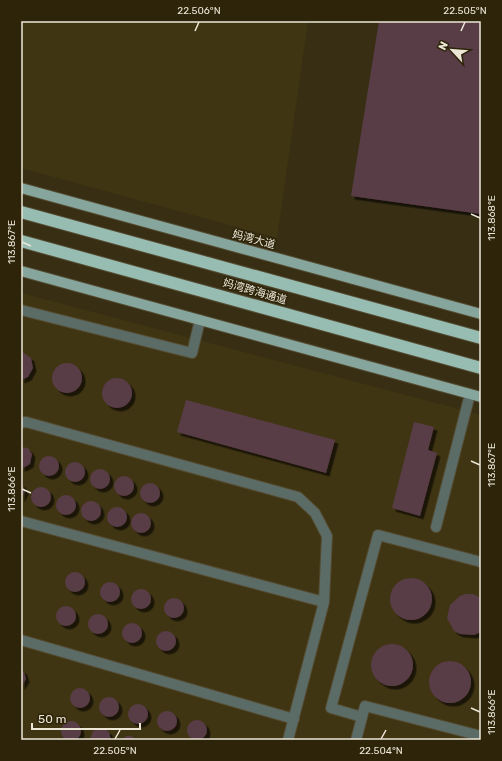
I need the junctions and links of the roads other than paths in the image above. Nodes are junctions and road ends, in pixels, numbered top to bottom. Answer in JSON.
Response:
{"nodes":[{"id":1,"x":21,"y":188,"type":"edge"},
{"id":2,"x":21,"y":212,"type":"edge"},
{"id":3,"x":21,"y":241,"type":"edge"},
{"id":4,"x":21,"y":271,"type":"edge"},
{"id":5,"x":21,"y":310,"type":"edge"},
{"id":6,"x":481,"y":314,"type":"edge"},
{"id":7,"x":200,"y":320,"type":"junction"},
{"id":8,"x":481,"y":338,"type":"edge"},
{"id":9,"x":481,"y":368,"type":"edge"},
{"id":10,"x":470,"y":394,"type":"junction"},
{"id":11,"x":481,"y":397,"type":"edge"},
{"id":12,"x":21,"y":423,"type":"edge"},
{"id":13,"x":21,"y":521,"type":"edge"},
{"id":14,"x":436,"y":527,"type":"dead end"},
{"id":15,"x":481,"y":562,"type":"edge"},
{"id":16,"x":324,"y":602,"type":"junction"},
{"id":17,"x":21,"y":640,"type":"edge"},
{"id":18,"x":362,"y":717,"type":"junction"},
{"id":19,"x":294,"y":719,"type":"junction"},
{"id":20,"x":481,"y":736,"type":"edge"},
{"id":21,"x":288,"y":740,"type":"edge"},
{"id":22,"x":356,"y":740,"type":"edge"}],
"edges":[{"from":1,"to":6,"type":"main road","name":"妈湾大道"},
{"from":2,"to":8,"type":"highway","name":"妈湾跨海通道"},
{"from":3,"to":9,"type":"highway","name":"妈湾跨海通道"},
{"from":4,"to":7,"type":"main road"},
{"from":5,"to":7,"type":"lane"},
{"from":7,"to":10,"type":"main road"},
{"from":10,"to":11,"type":"main road"},
{"from":10,"to":14,"type":"lane"},
{"from":12,"to":16,"type":"lane"},
{"from":13,"to":16,"type":"lane"},
{"from":15,"to":18,"type":"lane"},
{"from":16,"to":19,"type":"lane"},
{"from":17,"to":19,"type":"lane"},
{"from":18,"to":20,"type":"lane"},
{"from":18,"to":22,"type":"lane"},
{"from":19,"to":21,"type":"lane"}]}
